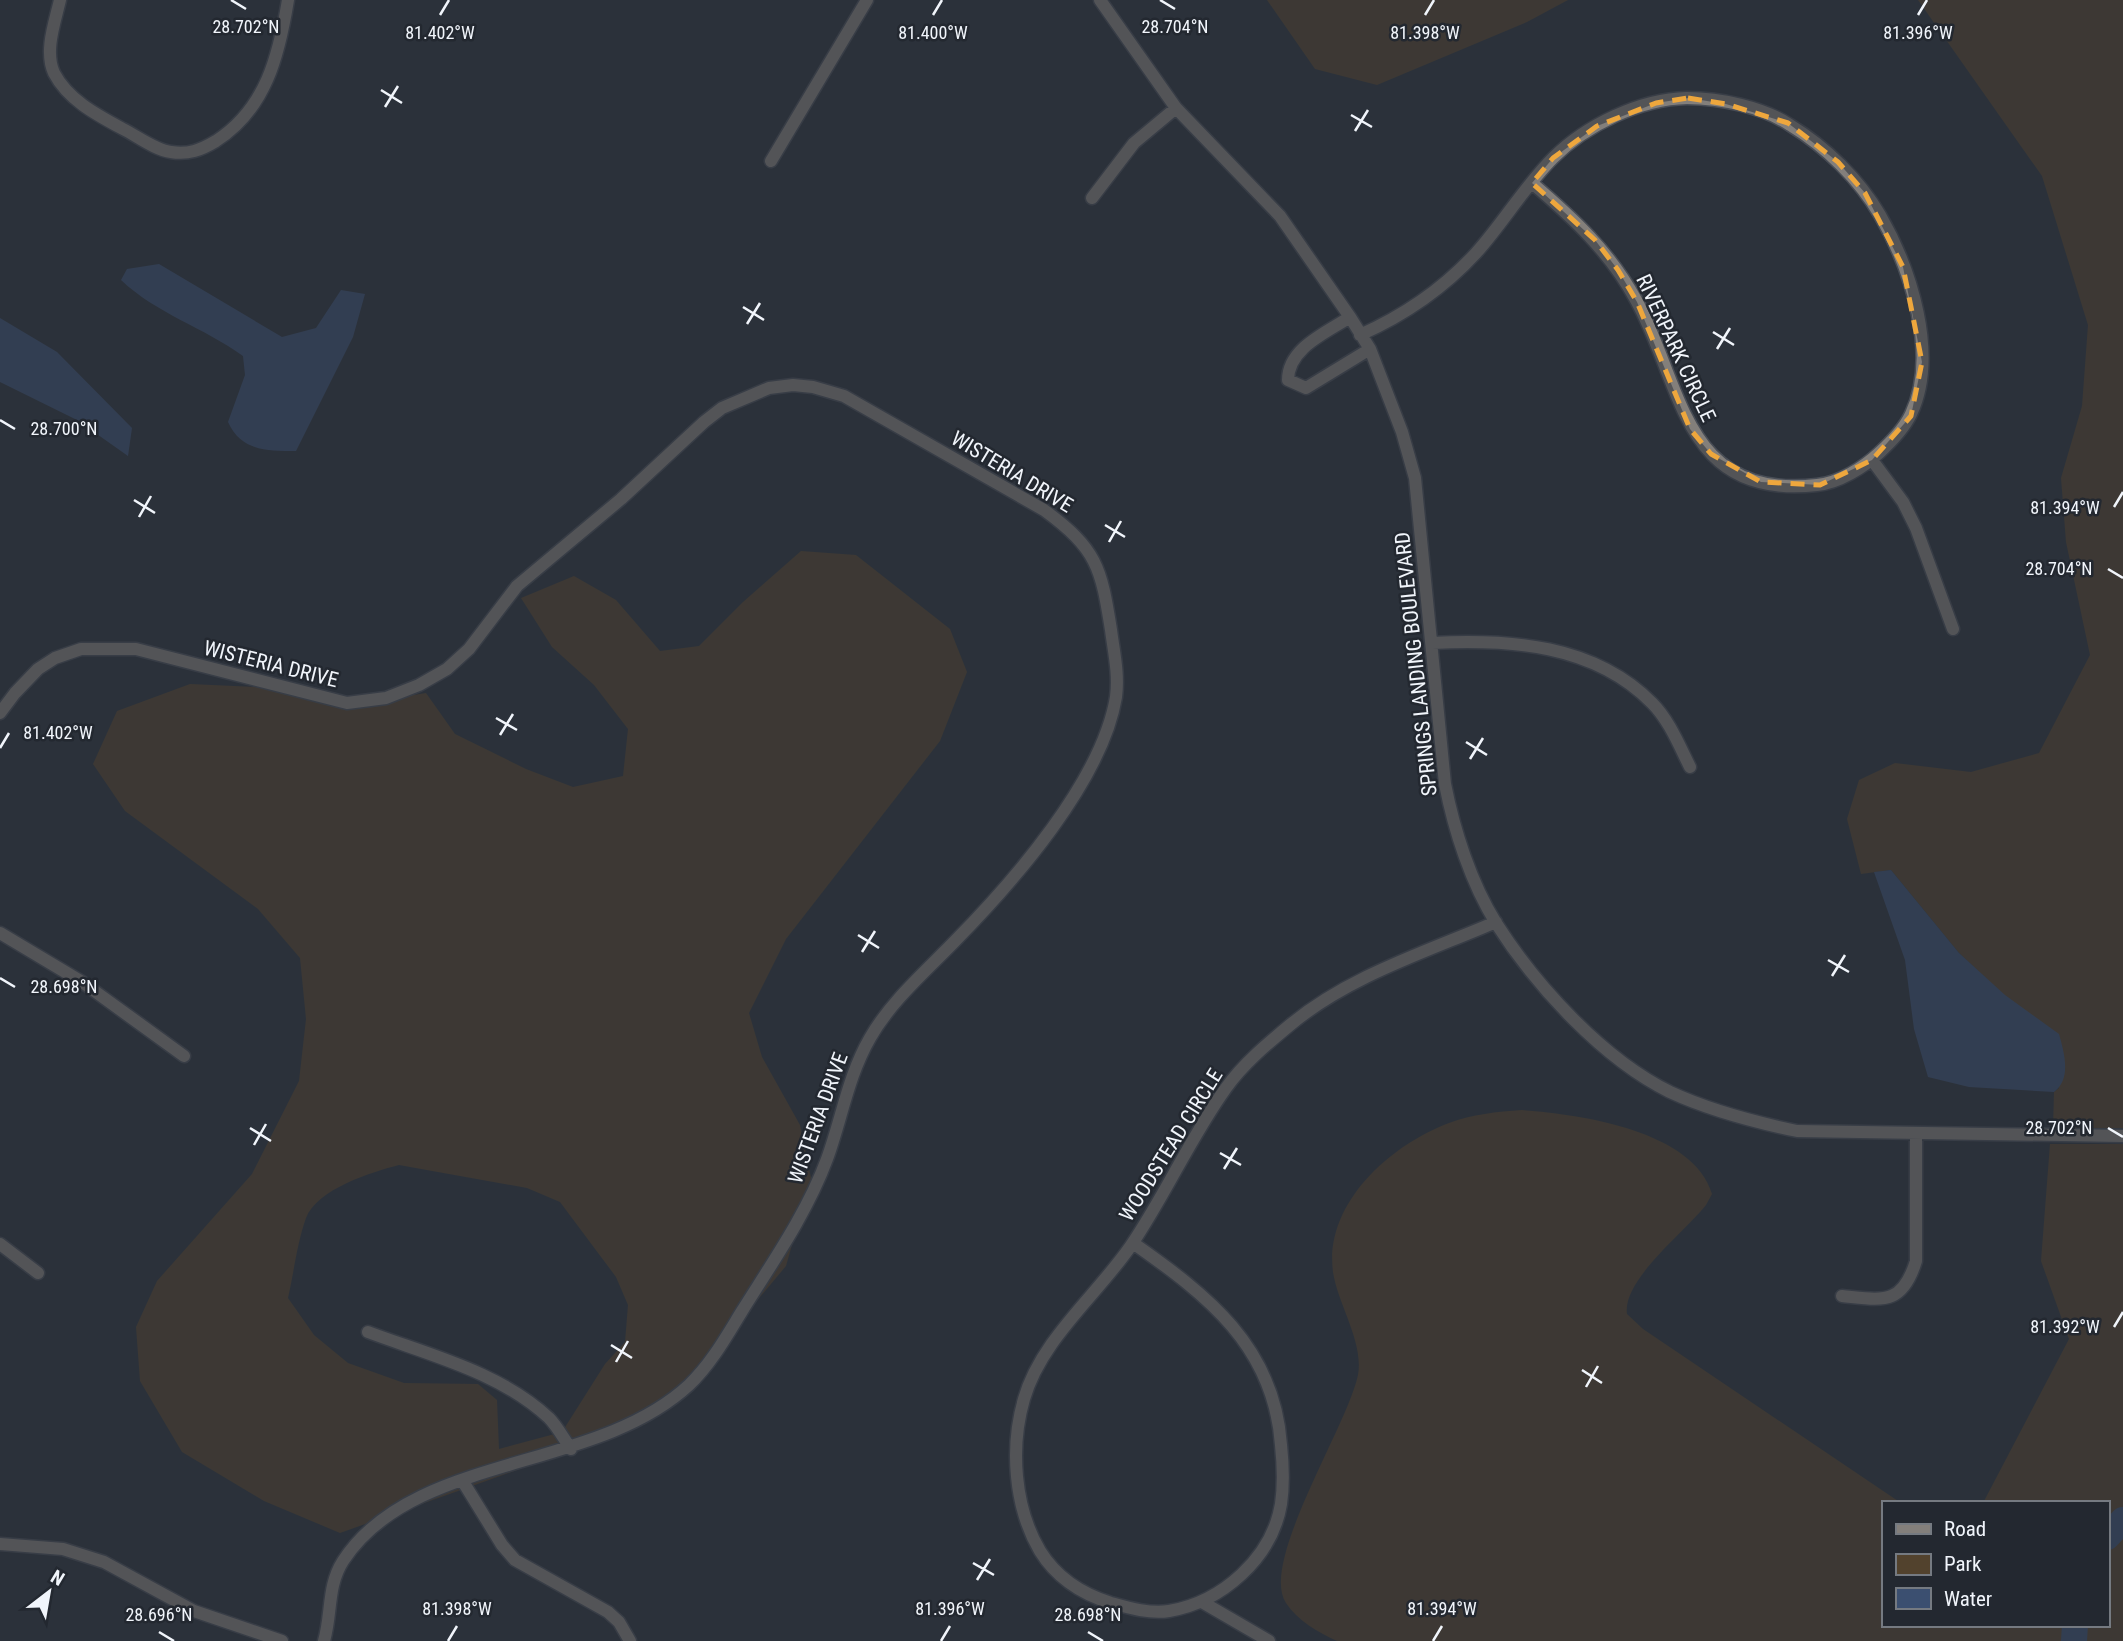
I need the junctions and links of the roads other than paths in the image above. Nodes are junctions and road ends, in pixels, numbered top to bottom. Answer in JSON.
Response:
{"nodes":[{"id":1,"x":60,"y":0,"type":"edge"},
{"id":2,"x":288,"y":0,"type":"edge"},
{"id":3,"x":867,"y":0,"type":"edge"},
{"id":4,"x":1100,"y":0,"type":"edge"},
{"id":5,"x":1176,"y":108,"type":"junction"},
{"id":6,"x":771,"y":161,"type":"dead end"},
{"id":7,"x":1532,"y":183,"type":"junction"},
{"id":8,"x":1091,"y":198,"type":"dead end"},
{"id":9,"x":1350,"y":317,"type":"junction"},
{"id":10,"x":1360,"y":335,"type":"junction"},
{"id":11,"x":1370,"y":349,"type":"junction"},
{"id":12,"x":1871,"y":460,"type":"junction"},
{"id":13,"x":1953,"y":629,"type":"dead end"},
{"id":14,"x":1432,"y":643,"type":"junction"},
{"id":15,"x":0,"y":713,"type":"edge"},
{"id":16,"x":1690,"y":767,"type":"dead end"},
{"id":17,"x":1496,"y":922,"type":"junction"},
{"id":18,"x":0,"y":933,"type":"edge"},
{"id":19,"x":184,"y":1056,"type":"dead end"},
{"id":20,"x":1916,"y":1135,"type":"junction"},
{"id":21,"x":2123,"y":1136,"type":"edge"},
{"id":22,"x":1132,"y":1243,"type":"junction"},
{"id":23,"x":0,"y":1244,"type":"edge"},
{"id":24,"x":38,"y":1273,"type":"dead end"},
{"id":25,"x":1842,"y":1296,"type":"dead end"},
{"id":26,"x":368,"y":1332,"type":"dead end"},
{"id":27,"x":571,"y":1449,"type":"junction"},
{"id":28,"x":462,"y":1480,"type":"junction"},
{"id":29,"x":0,"y":1544,"type":"edge"},
{"id":30,"x":1202,"y":1602,"type":"junction"},
{"id":31,"x":282,"y":1641,"type":"edge"},
{"id":32,"x":324,"y":1641,"type":"edge"},
{"id":33,"x":630,"y":1641,"type":"edge"},
{"id":34,"x":1269,"y":1641,"type":"edge"}],
"edges":[{"from":1,"to":2,"type":"street"},
{"from":3,"to":6,"type":"street"},
{"from":4,"to":5,"type":"street","name":"SPRINGS LANDING BOULEVARD"},
{"from":5,"to":8,"type":"street"},
{"from":5,"to":9,"type":"street","name":"SPRINGS LANDING BOULEVARD"},
{"from":7,"to":10,"type":"street","name":"RIVERPARK CIRCLE"},
{"from":7,"to":12,"type":"street","name":"RIVERPARK CIRCLE"},
{"from":7,"to":12,"type":"street","name":"RIVERPARK CIRCLE"},
{"from":9,"to":10,"type":"street","name":"SPRINGS LANDING BOULEVARD"},
{"from":9,"to":11,"type":"street"},
{"from":10,"to":11,"type":"street","name":"SPRINGS LANDING BOULEVARD"},
{"from":11,"to":14,"type":"street","name":"SPRINGS LANDING BOULEVARD"},
{"from":12,"to":13,"type":"street"},
{"from":14,"to":16,"type":"street"},
{"from":14,"to":17,"type":"street","name":"SPRINGS LANDING BOULEVARD"},
{"from":15,"to":27,"type":"street","name":"WISTERIA DRIVE"},
{"from":17,"to":20,"type":"street","name":"SPRINGS LANDING BOULEVARD"},
{"from":17,"to":22,"type":"street","name":"WOODSTEAD CIRCLE"},
{"from":18,"to":19,"type":"street"},
{"from":20,"to":21,"type":"street","name":"SPRINGS LANDING BOULEVARD"},
{"from":20,"to":25,"type":"street"},
{"from":22,"to":30,"type":"street","name":"WOODSTEAD CIRCLE"},
{"from":22,"to":30,"type":"street","name":"WOODSTEAD CIRCLE"},
{"from":23,"to":24,"type":"street"},
{"from":26,"to":27,"type":"street"},
{"from":27,"to":28,"type":"street","name":"WISTERIA DRIVE"},
{"from":28,"to":32,"type":"street","name":"WISTERIA DRIVE"},
{"from":28,"to":33,"type":"street"},
{"from":29,"to":31,"type":"street"},
{"from":30,"to":34,"type":"street"}]}
